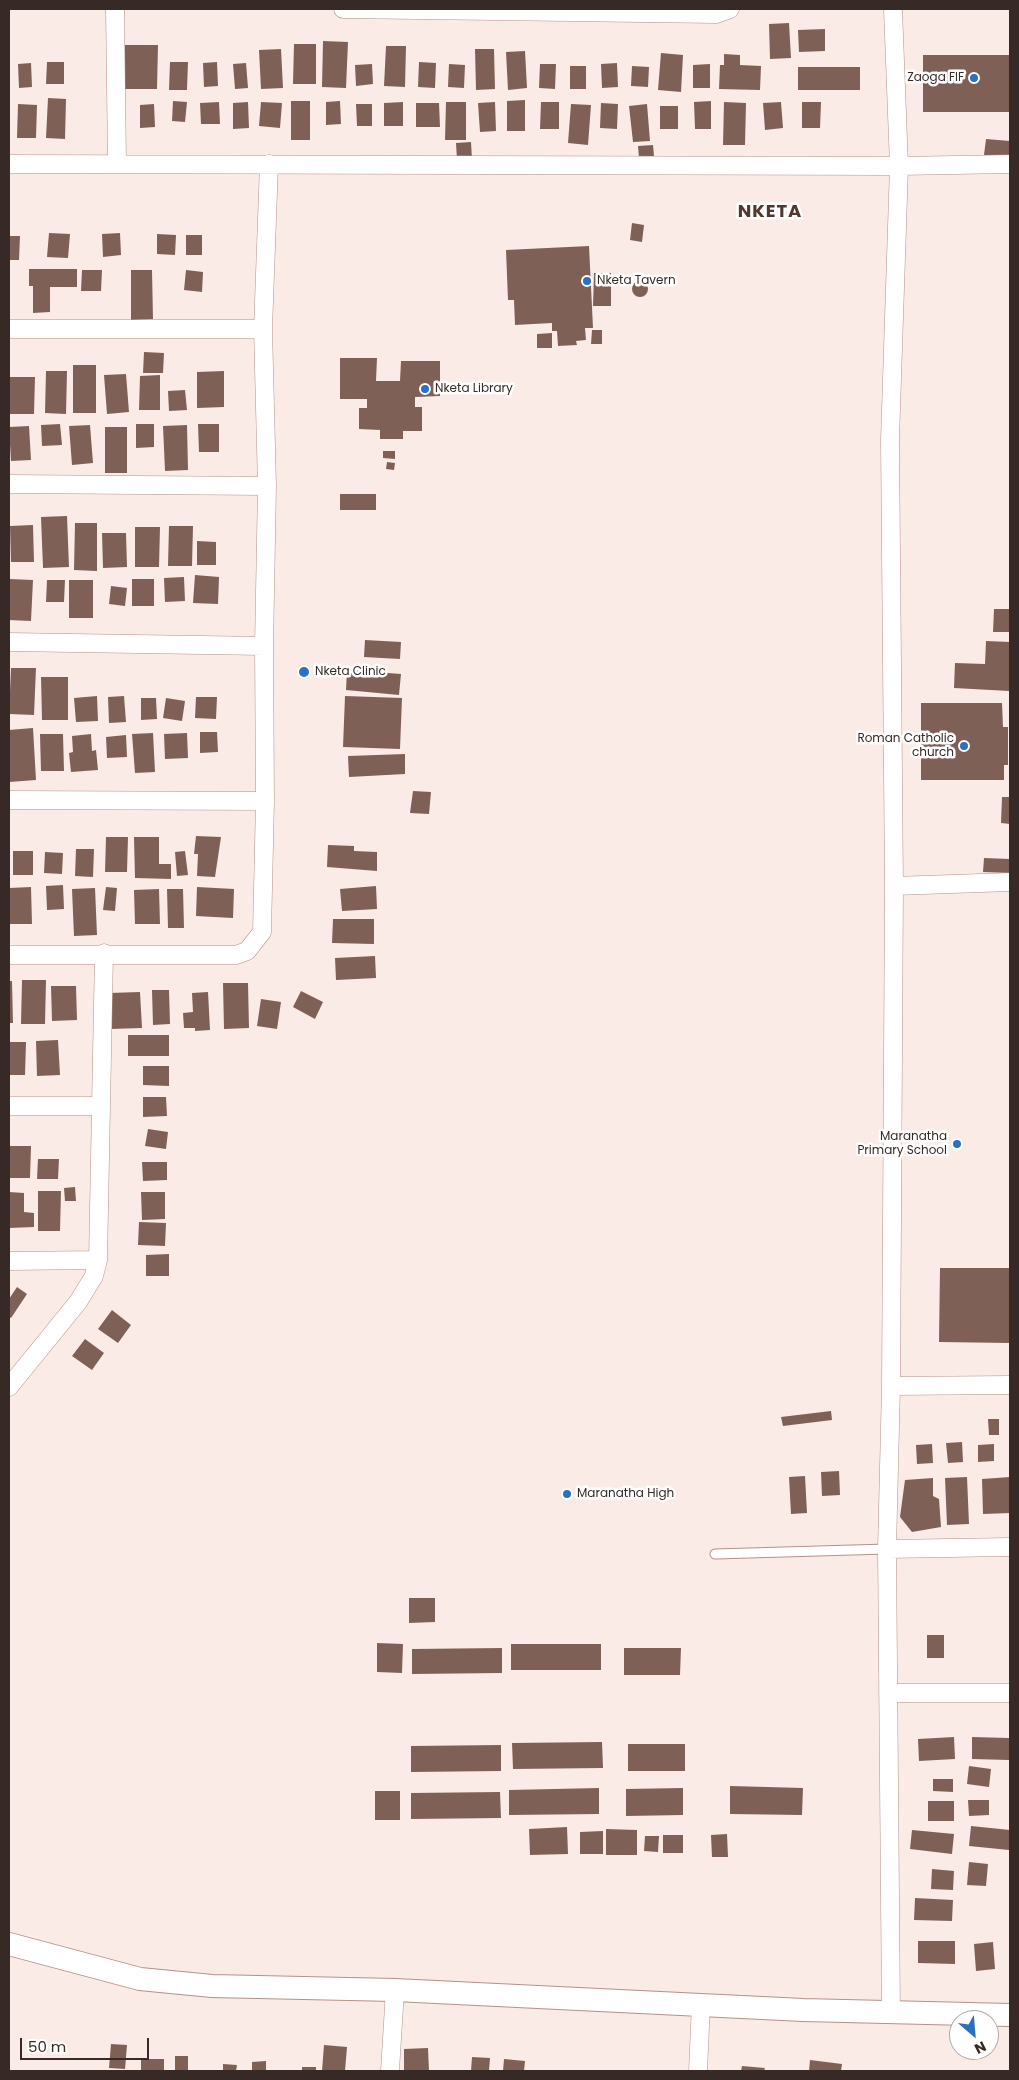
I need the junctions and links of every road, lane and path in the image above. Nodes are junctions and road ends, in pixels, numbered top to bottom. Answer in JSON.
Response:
{"nodes":[{"id":1,"x":115,"y":9,"type":"edge"},
{"id":2,"x":343,"y":9,"type":"edge"},
{"id":3,"x":730,"y":9,"type":"edge"},
{"id":4,"x":893,"y":9,"type":"edge"},
{"id":5,"x":9,"y":164,"type":"edge"},
{"id":6,"x":117,"y":164,"type":"junction"},
{"id":7,"x":269,"y":164,"type":"junction"},
{"id":8,"x":1010,"y":164,"type":"edge"},
{"id":9,"x":899,"y":166,"type":"junction"},
{"id":10,"x":9,"y":329,"type":"edge"},
{"id":11,"x":263,"y":329,"type":"junction"},
{"id":12,"x":9,"y":484,"type":"edge"},
{"id":13,"x":267,"y":486,"type":"junction"},
{"id":14,"x":9,"y":642,"type":"edge"},
{"id":15,"x":264,"y":646,"type":"junction"},
{"id":16,"x":9,"y":800,"type":"edge"},
{"id":17,"x":265,"y":801,"type":"junction"},
{"id":18,"x":1010,"y":882,"type":"edge"},
{"id":19,"x":894,"y":886,"type":"junction"},
{"id":20,"x":104,"y":953,"type":"junction"},
{"id":21,"x":9,"y":955,"type":"edge"},
{"id":22,"x":9,"y":1106,"type":"edge"},
{"id":23,"x":99,"y":1106,"type":"junction"},
{"id":24,"x":98,"y":1260,"type":"junction"},
{"id":25,"x":9,"y":1261,"type":"edge"},
{"id":26,"x":1010,"y":1385,"type":"edge"},
{"id":27,"x":891,"y":1386,"type":"junction"},
{"id":28,"x":9,"y":1387,"type":"edge"},
{"id":29,"x":1010,"y":1547,"type":"edge"},
{"id":30,"x":887,"y":1549,"type":"junction"},
{"id":31,"x":714,"y":1554,"type":"dead end"},
{"id":32,"x":888,"y":1693,"type":"junction"},
{"id":33,"x":1010,"y":1693,"type":"edge"},
{"id":34,"x":9,"y":1944,"type":"edge"},
{"id":35,"x":395,"y":1990,"type":"junction"},
{"id":36,"x":701,"y":2004,"type":"junction"},
{"id":37,"x":891,"y":2014,"type":"junction"},
{"id":38,"x":1010,"y":2016,"type":"edge"},
{"id":39,"x":390,"y":2071,"type":"edge"},
{"id":40,"x":698,"y":2071,"type":"edge"}],
"edges":[{"from":1,"to":6,"type":"street"},
{"from":2,"to":3,"type":"street"},
{"from":4,"to":9,"type":"street"},
{"from":5,"to":6,"type":"street"},
{"from":6,"to":7,"type":"street"},
{"from":7,"to":9,"type":"street"},
{"from":7,"to":11,"type":"street"},
{"from":8,"to":9,"type":"street"},
{"from":9,"to":19,"type":"street"},
{"from":10,"to":11,"type":"street"},
{"from":11,"to":13,"type":"street"},
{"from":12,"to":13,"type":"street"},
{"from":13,"to":15,"type":"street"},
{"from":14,"to":15,"type":"street"},
{"from":15,"to":17,"type":"street"},
{"from":16,"to":17,"type":"street"},
{"from":17,"to":20,"type":"street"},
{"from":18,"to":19,"type":"street"},
{"from":19,"to":27,"type":"street"},
{"from":20,"to":21,"type":"street"},
{"from":20,"to":23,"type":"street"},
{"from":22,"to":23,"type":"street"},
{"from":23,"to":24,"type":"street"},
{"from":24,"to":25,"type":"street"},
{"from":24,"to":28,"type":"street"},
{"from":26,"to":27,"type":"street"},
{"from":27,"to":30,"type":"street"},
{"from":29,"to":30,"type":"street"},
{"from":30,"to":31,"type":"lane"},
{"from":30,"to":32,"type":"street"},
{"from":32,"to":33,"type":"street"},
{"from":32,"to":37,"type":"street"},
{"from":34,"to":35,"type":"street"},
{"from":35,"to":36,"type":"street"},
{"from":35,"to":39,"type":"street"},
{"from":36,"to":37,"type":"street"},
{"from":36,"to":40,"type":"street"},
{"from":37,"to":38,"type":"street"}]}
